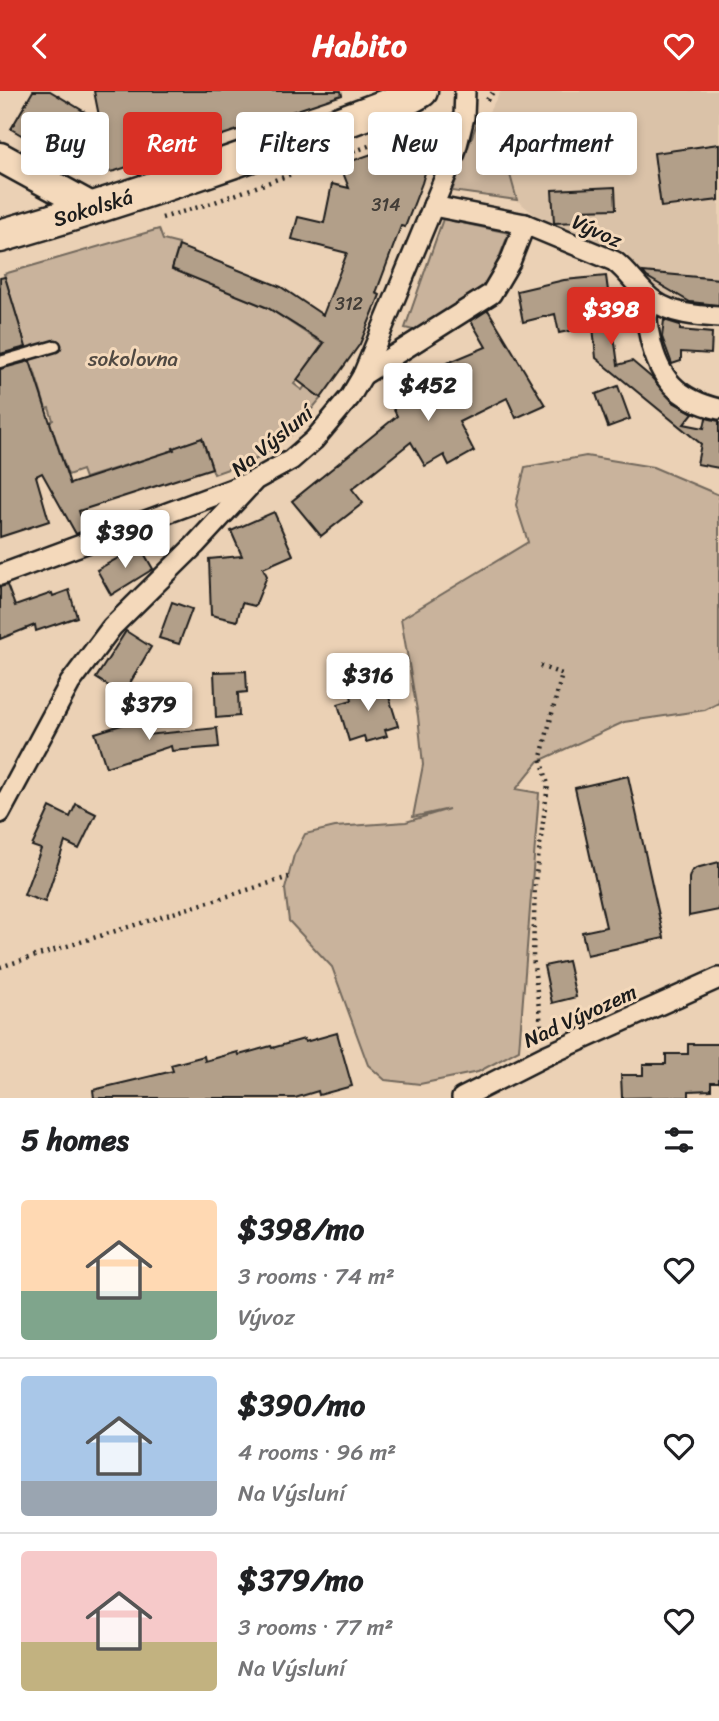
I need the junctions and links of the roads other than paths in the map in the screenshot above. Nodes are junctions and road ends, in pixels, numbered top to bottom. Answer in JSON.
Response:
{"nodes":[{"id":1,"x":421,"y":91,"type":"edge"},
{"id":2,"x":465,"y":91,"type":"edge"},
{"id":3,"x":0,"y":157,"type":"edge"},
{"id":4,"x":433,"y":206,"type":"junction"},
{"id":5,"x":94,"y":209,"type":"junction"},
{"id":6,"x":525,"y":224,"type":"junction"},
{"id":7,"x":0,"y":236,"type":"edge"},
{"id":8,"x":654,"y":301,"type":"junction"},
{"id":9,"x":719,"y":317,"type":"edge"},
{"id":10,"x":55,"y":346,"type":"dead end"},
{"id":11,"x":0,"y":362,"type":"edge"},
{"id":12,"x":363,"y":375,"type":"junction"},
{"id":13,"x":719,"y":409,"type":"edge"},
{"id":14,"x":255,"y":480,"type":"junction"},
{"id":15,"x":0,"y":575,"type":"edge"},
{"id":16,"x":0,"y":813,"type":"edge"},
{"id":17,"x":719,"y":978,"type":"edge"},
{"id":18,"x":462,"y":1098,"type":"edge"}],
"edges":[{"from":1,"to":5,"type":"main road","name":"Sokolská"},
{"from":2,"to":4,"type":"street","name":"Na Výsluní"},
{"from":3,"to":5,"type":"street"},
{"from":4,"to":6,"type":"street","name":"Vývoz"},
{"from":4,"to":12,"type":"street","name":"Na Výsluní"},
{"from":5,"to":7,"type":"main road","name":"Sokolská"},
{"from":6,"to":8,"type":"street","name":"Vývoz"},
{"from":6,"to":12,"type":"street"},
{"from":8,"to":9,"type":"street","name":"Vývoz"},
{"from":8,"to":13,"type":"street"},
{"from":10,"to":11,"type":"lane"},
{"from":12,"to":14,"type":"street","name":"Na Výsluní"},
{"from":14,"to":15,"type":"street"},
{"from":14,"to":16,"type":"street","name":"Na Výsluní"},
{"from":17,"to":18,"type":"street","name":"Nad Vývozem"}]}
